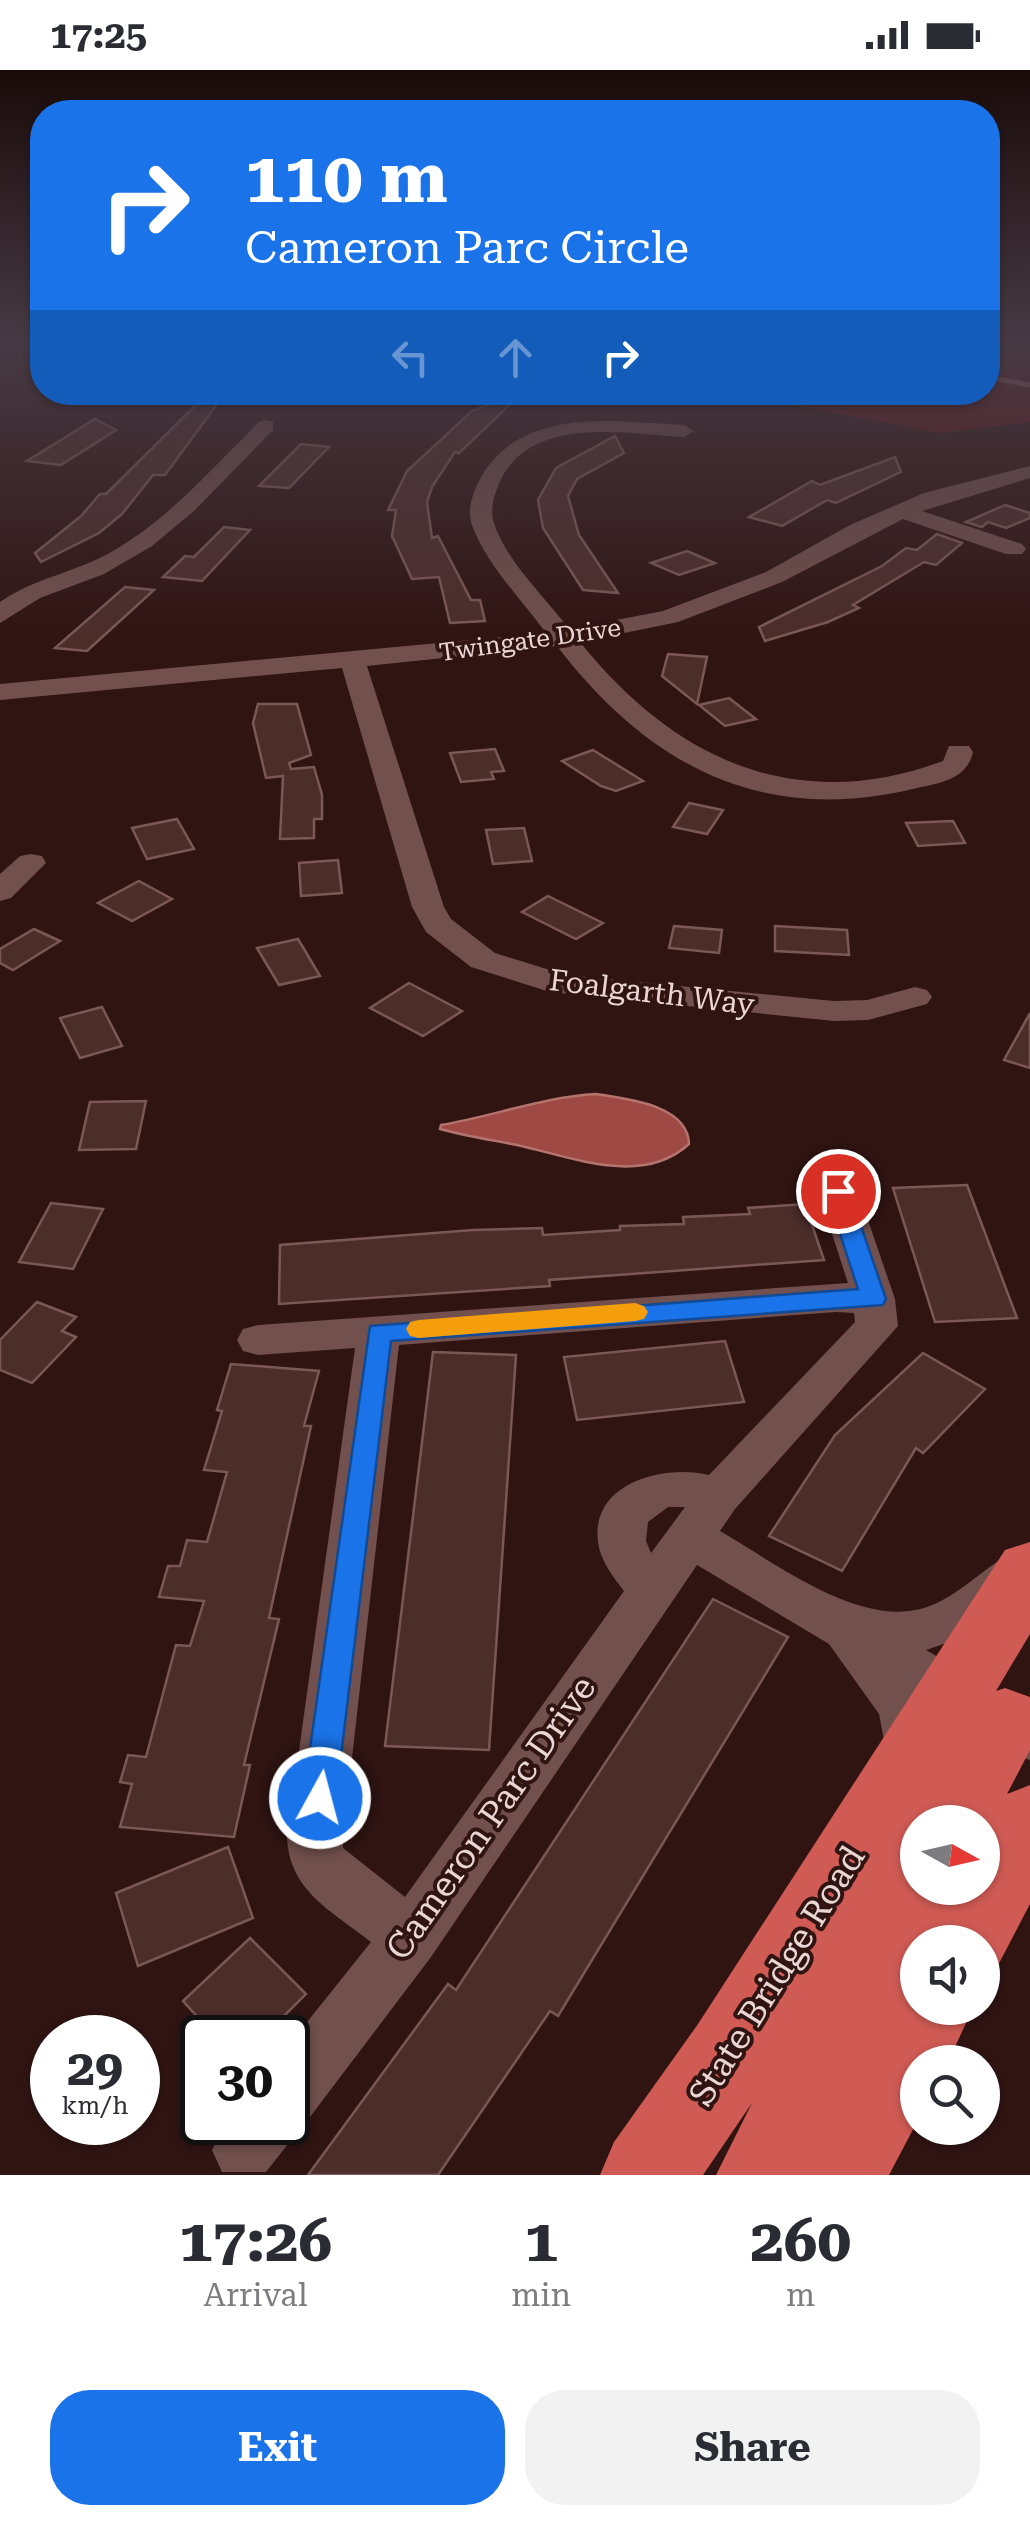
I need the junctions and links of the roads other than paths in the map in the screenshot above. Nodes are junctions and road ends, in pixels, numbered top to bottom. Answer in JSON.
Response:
{"nodes":[{"id":1,"x":249,"y":442,"type":"edge"},
{"id":2,"x":527,"y":442,"type":"edge"},
{"id":3,"x":1030,"y":472,"type":"edge"},
{"id":4,"x":901,"y":511,"type":"junction"},
{"id":5,"x":1014,"y":549,"type":"dead end"},
{"id":6,"x":0,"y":616,"type":"edge"},
{"id":7,"x":564,"y":638,"type":"junction"},
{"id":8,"x":353,"y":662,"type":"junction"},
{"id":9,"x":0,"y":692,"type":"edge"},
{"id":10,"x":959,"y":752,"type":"dead end"},
{"id":11,"x":31,"y":863,"type":"dead end"},
{"id":12,"x":0,"y":891,"type":"edge"},
{"id":13,"x":915,"y":997,"type":"dead end"},
{"id":14,"x":838,"y":1191,"type":"dead end"},
{"id":15,"x":874,"y":1299,"type":"junction"},
{"id":16,"x":379,"y":1332,"type":"junction"},
{"id":17,"x":258,"y":1340,"type":"dead end"},
{"id":18,"x":718,"y":1496,"type":"junction"},
{"id":19,"x":688,"y":1536,"type":"junction"},
{"id":20,"x":1030,"y":1568,"type":"edge"},
{"id":21,"x":651,"y":1588,"type":"junction"},
{"id":22,"x":834,"y":1619,"type":"junction"},
{"id":23,"x":971,"y":1746,"type":"edge"},
{"id":24,"x":1030,"y":1822,"type":"edge"},
{"id":25,"x":906,"y":1905,"type":"edge"},
{"id":26,"x":974,"y":1925,"type":"edge"},
{"id":27,"x":411,"y":1937,"type":"junction"},
{"id":28,"x":920,"y":2025,"type":"edge"},
{"id":29,"x":310,"y":2066,"type":"edge"},
{"id":30,"x":670,"y":2153,"type":"edge"},
{"id":31,"x":763,"y":2175,"type":"edge"},
{"id":32,"x":838,"y":2175,"type":"edge"}],
"edges":[{"from":1,"to":6,"type":"street"},
{"from":2,"to":7,"type":"street"},
{"from":3,"to":4,"type":"street","name":"Twingate Drive"},
{"from":4,"to":5,"type":"street"},
{"from":4,"to":7,"type":"street","name":"Twingate Drive"},
{"from":7,"to":8,"type":"street","name":"Twingate Drive"},
{"from":7,"to":10,"type":"street"},
{"from":8,"to":9,"type":"street","name":"Twingate Drive"},
{"from":8,"to":13,"type":"street","name":"Foalgarth Way"},
{"from":11,"to":12,"type":"street"},
{"from":14,"to":15,"type":"street"},
{"from":15,"to":16,"type":"street"},
{"from":15,"to":18,"type":"street","name":"Cameron Parc Drive"},
{"from":16,"to":17,"type":"street"},
{"from":16,"to":27,"type":"street"},
{"from":18,"to":19,"type":"street","name":"Cameron Parc Drive"},
{"from":18,"to":21,"type":"street"},
{"from":19,"to":21,"type":"street","name":"Cameron Parc Drive"},
{"from":19,"to":22,"type":"street"},
{"from":20,"to":22,"type":"street"},
{"from":20,"to":23,"type":"highway","name":"State Bridge Road"},
{"from":21,"to":27,"type":"street","name":"Cameron Parc Drive"},
{"from":22,"to":23,"type":"street"},
{"from":22,"to":23,"type":"street"},
{"from":23,"to":30,"type":"highway","name":"State Bridge Road"},
{"from":24,"to":26,"type":"highway"},
{"from":25,"to":31,"type":"highway"},
{"from":27,"to":29,"type":"street","name":"Cameron Parc Drive"},
{"from":28,"to":32,"type":"highway"}]}
